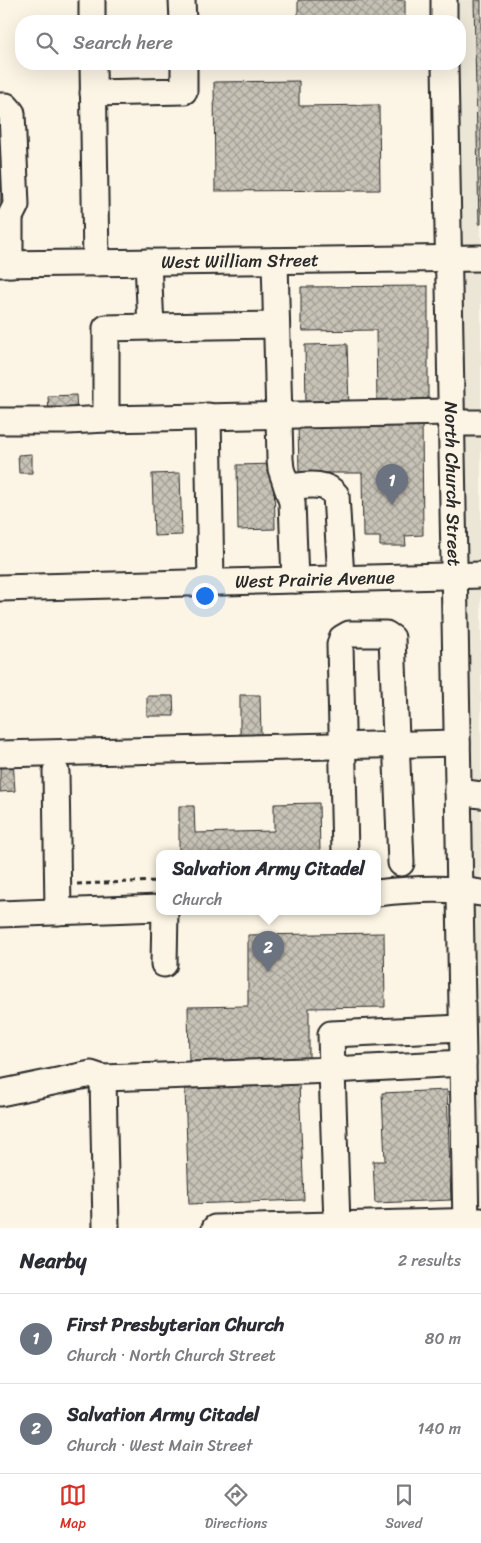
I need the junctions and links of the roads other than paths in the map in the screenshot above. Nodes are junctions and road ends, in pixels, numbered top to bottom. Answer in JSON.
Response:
{"nodes":[{"id":1,"x":92,"y":0,"type":"edge"},
{"id":2,"x":182,"y":0,"type":"edge"},
{"id":3,"x":444,"y":0,"type":"edge"},
{"id":4,"x":92,"y":15,"type":"edge"},
{"id":5,"x":183,"y":15,"type":"edge"},
{"id":6,"x":444,"y":15,"type":"edge"},
{"id":7,"x":93,"y":70,"type":"edge"},
{"id":8,"x":184,"y":70,"type":"edge"},
{"id":9,"x":444,"y":70,"type":"edge"},
{"id":10,"x":93,"y":93,"type":"junction"},
{"id":11,"x":0,"y":106,"type":"edge"},
{"id":12,"x":481,"y":258,"type":"edge"},
{"id":13,"x":448,"y":259,"type":"junction"},
{"id":14,"x":275,"y":261,"type":"junction"},
{"id":15,"x":148,"y":262,"type":"junction"},
{"id":16,"x":96,"y":263,"type":"junction"},
{"id":17,"x":5,"y":264,"type":"edge"},
{"id":18,"x":276,"y":325,"type":"junction"},
{"id":19,"x":151,"y":327,"type":"junction"},
{"id":20,"x":278,"y":414,"type":"junction"},
{"id":21,"x":208,"y":416,"type":"junction"},
{"id":22,"x":450,"y":418,"type":"junction"},
{"id":23,"x":106,"y":419,"type":"junction"},
{"id":24,"x":0,"y":422,"type":"edge"},
{"id":25,"x":481,"y":423,"type":"edge"},
{"id":26,"x":287,"y":487,"type":"junction"},
{"id":27,"x":453,"y":575,"type":"junction"},
{"id":28,"x":481,"y":575,"type":"edge"},
{"id":29,"x":341,"y":578,"type":"junction"},
{"id":30,"x":295,"y":580,"type":"junction"},
{"id":31,"x":211,"y":582,"type":"junction"},
{"id":32,"x":0,"y":588,"type":"edge"},
{"id":33,"x":457,"y":743,"type":"junction"},
{"id":34,"x":398,"y":744,"type":"junction"},
{"id":35,"x":342,"y":745,"type":"junction"},
{"id":36,"x":0,"y":754,"type":"edge"},
{"id":37,"x":56,"y":772,"type":"dead end"},
{"id":38,"x":469,"y":794,"type":"edge"},
{"id":39,"x":344,"y":850,"type":"edge"},
{"id":40,"x":401,"y":863,"type":"dead end"},
{"id":41,"x":381,"y":892,"type":"edge"},
{"id":42,"x":471,"y":897,"type":"edge"},
{"id":43,"x":381,"y":905,"type":"edge"},
{"id":44,"x":156,"y":908,"type":"edge"},
{"id":45,"x":58,"y":912,"type":"junction"},
{"id":46,"x":0,"y":914,"type":"edge"},
{"id":47,"x":165,"y":915,"type":"edge"},
{"id":48,"x":164,"y":964,"type":"dead end"},
{"id":49,"x":462,"y":1028,"type":"junction"},
{"id":50,"x":463,"y":1063,"type":"junction"},
{"id":51,"x":332,"y":1070,"type":"junction"},
{"id":52,"x":104,"y":1078,"type":"junction"},
{"id":53,"x":0,"y":1092,"type":"edge"},
{"id":54,"x":471,"y":1223,"type":"edge"},
{"id":55,"x":337,"y":1224,"type":"junction"},
{"id":56,"x":106,"y":1228,"type":"edge"},
{"id":57,"x":215,"y":1228,"type":"edge"}],
"edges":[{"from":1,"to":4,"type":"street"},
{"from":2,"to":5,"type":"street"},
{"from":3,"to":6,"type":"street"},
{"from":7,"to":10,"type":"street"},
{"from":8,"to":10,"type":"street"},
{"from":9,"to":13,"type":"street","name":"North Church Street"},
{"from":10,"to":16,"type":"street"},
{"from":11,"to":17,"type":"street"},
{"from":12,"to":13,"type":"street","name":"West William Street"},
{"from":13,"to":14,"type":"street","name":"West William Street"},
{"from":13,"to":22,"type":"street","name":"North Church Street"},
{"from":14,"to":15,"type":"street","name":"West William Street"},
{"from":14,"to":18,"type":"street"},
{"from":15,"to":16,"type":"street","name":"West William Street"},
{"from":15,"to":19,"type":"street"},
{"from":16,"to":17,"type":"street","name":"West William Street"},
{"from":18,"to":19,"type":"street"},
{"from":18,"to":20,"type":"street"},
{"from":19,"to":23,"type":"street"},
{"from":20,"to":21,"type":"street"},
{"from":20,"to":22,"type":"street"},
{"from":20,"to":26,"type":"street"},
{"from":21,"to":23,"type":"street"},
{"from":21,"to":31,"type":"street"},
{"from":22,"to":25,"type":"street"},
{"from":22,"to":27,"type":"street","name":"North Church Street"},
{"from":23,"to":24,"type":"street"},
{"from":26,"to":29,"type":"street"},
{"from":26,"to":30,"type":"street"},
{"from":27,"to":28,"type":"street","name":"West Prairie Avenue"},
{"from":27,"to":29,"type":"street","name":"West Prairie Avenue"},
{"from":27,"to":33,"type":"street","name":"North Church Street"},
{"from":29,"to":30,"type":"street","name":"West Prairie Avenue"},
{"from":30,"to":31,"type":"street","name":"West Prairie Avenue"},
{"from":31,"to":32,"type":"street","name":"West Prairie Avenue"},
{"from":33,"to":34,"type":"street"},
{"from":33,"to":38,"type":"street","name":"North Church Street"},
{"from":34,"to":35,"type":"street"},
{"from":34,"to":35,"type":"street"},
{"from":34,"to":40,"type":"street"},
{"from":35,"to":36,"type":"street"},
{"from":35,"to":39,"type":"street"},
{"from":37,"to":45,"type":"street"},
{"from":38,"to":42,"type":"street","name":"North Church Street"},
{"from":41,"to":42,"type":"street"},
{"from":42,"to":43,"type":"street"},
{"from":42,"to":49,"type":"street","name":"North Church Street"},
{"from":44,"to":45,"type":"street"},
{"from":45,"to":46,"type":"street"},
{"from":47,"to":48,"type":"street"},
{"from":49,"to":50,"type":"street","name":"North Church Street"},
{"from":49,"to":51,"type":"street"},
{"from":50,"to":51,"type":"street"},
{"from":50,"to":54,"type":"street","name":"North Church Street"},
{"from":51,"to":52,"type":"street"},
{"from":51,"to":55,"type":"street"},
{"from":52,"to":53,"type":"street"},
{"from":52,"to":56,"type":"street"},
{"from":54,"to":55,"type":"street"},
{"from":55,"to":57,"type":"street"}]}
